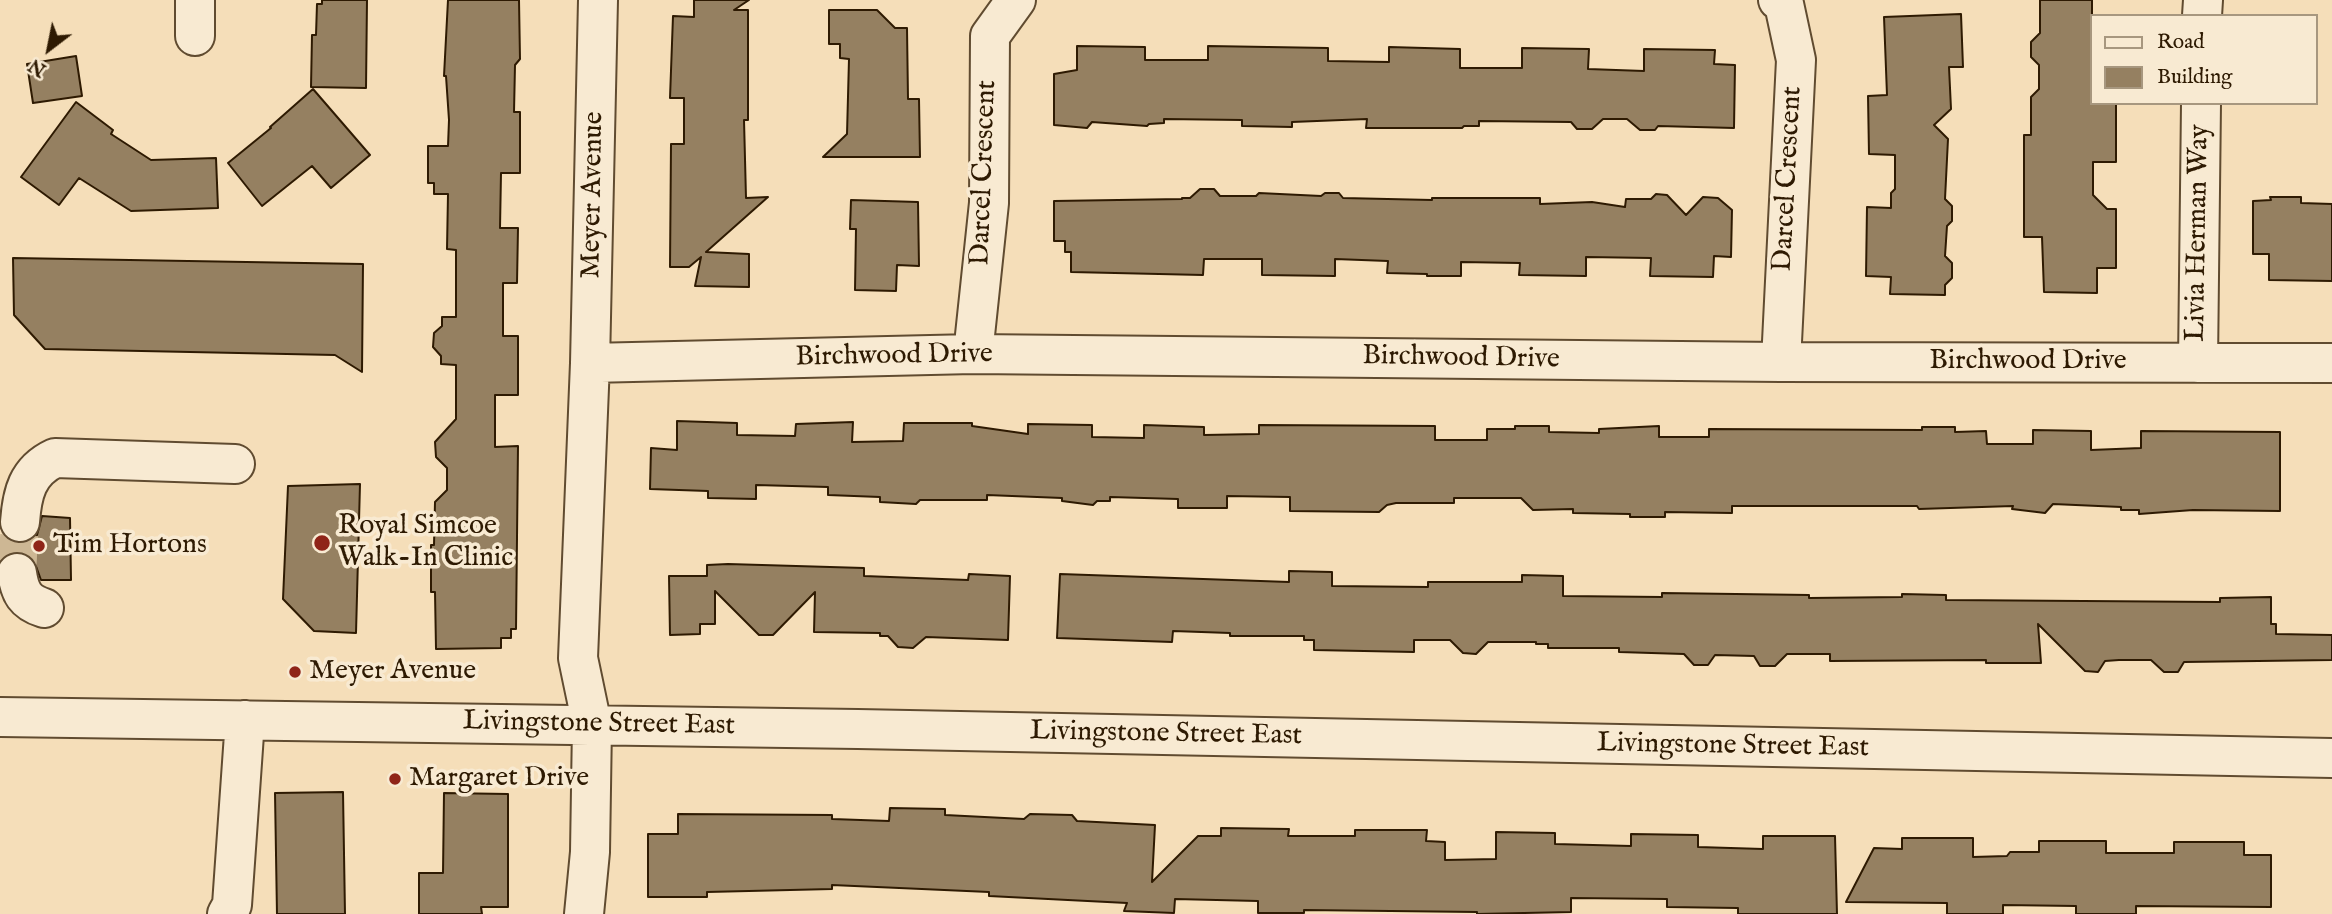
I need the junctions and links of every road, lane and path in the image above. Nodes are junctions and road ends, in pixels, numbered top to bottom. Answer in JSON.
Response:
{"nodes":[{"id":1,"x":598,"y":0,"type":"edge"},
{"id":2,"x":1016,"y":0,"type":"edge"},
{"id":3,"x":1778,"y":0,"type":"edge"},
{"id":4,"x":2201,"y":105,"type":"edge"},
{"id":5,"x":972,"y":354,"type":"junction"},
{"id":6,"x":1781,"y":362,"type":"junction"},
{"id":7,"x":590,"y":363,"type":"junction"},
{"id":8,"x":2197,"y":363,"type":"junction"},
{"id":9,"x":2332,"y":363,"type":"edge"},
{"id":10,"x":236,"y":464,"type":"dead end"},
{"id":11,"x":20,"y":522,"type":"tunnel mouth"},
{"id":12,"x":17,"y":573,"type":"tunnel mouth"},
{"id":13,"x":44,"y":608,"type":"dead end"},
{"id":14,"x":0,"y":717,"type":"edge"},
{"id":15,"x":245,"y":720,"type":"junction"},
{"id":16,"x":592,"y":725,"type":"junction"},
{"id":17,"x":2332,"y":758,"type":"edge"},
{"id":18,"x":227,"y":914,"type":"edge"},
{"id":19,"x":583,"y":914,"type":"edge"}],
"edges":[{"from":1,"to":7,"type":"street","name":"Meyer Avenue"},
{"from":2,"to":5,"type":"street","name":"Darcel Crescent"},
{"from":3,"to":6,"type":"street","name":"Darcel Crescent"},
{"from":4,"to":8,"type":"street","name":"Livia Herman Way"},
{"from":5,"to":6,"type":"street","name":"Birchwood Drive"},
{"from":5,"to":7,"type":"street","name":"Birchwood Drive"},
{"from":6,"to":8,"type":"street","name":"Birchwood Drive"},
{"from":7,"to":16,"type":"street","name":"Meyer Avenue"},
{"from":8,"to":9,"type":"street","name":"Birchwood Drive"},
{"from":10,"to":11,"type":"street"},
{"from":12,"to":13,"type":"street"},
{"from":14,"to":15,"type":"street","name":"Livingstone Street East"},
{"from":15,"to":16,"type":"street","name":"Livingstone Street East"},
{"from":15,"to":18,"type":"street"},
{"from":16,"to":17,"type":"street","name":"Livingstone Street East"},
{"from":16,"to":19,"type":"street"}]}
